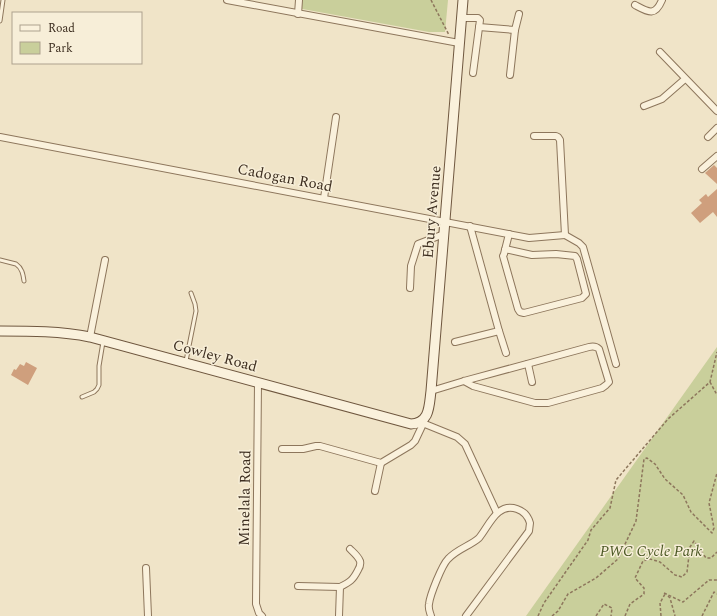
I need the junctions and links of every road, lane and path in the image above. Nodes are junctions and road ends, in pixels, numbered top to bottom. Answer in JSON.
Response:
{"nodes":[{"id":1,"x":3,"y":0,"type":"edge"},
{"id":2,"x":227,"y":0,"type":"edge"},
{"id":3,"x":299,"y":0,"type":"edge"},
{"id":4,"x":431,"y":0,"type":"edge"},
{"id":5,"x":463,"y":0,"type":"edge"},
{"id":6,"x":662,"y":0,"type":"edge"},
{"id":7,"x":635,"y":6,"type":"dead end"},
{"id":8,"x":298,"y":14,"type":"junction"},
{"id":9,"x":519,"y":14,"type":"dead end"},
{"id":10,"x":462,"y":18,"type":"junction"},
{"id":11,"x":0,"y":21,"type":"edge"},
{"id":12,"x":479,"y":27,"type":"junction"},
{"id":13,"x":515,"y":30,"type":"junction"},
{"id":14,"x":456,"y":42,"type":"junction"},
{"id":15,"x":660,"y":52,"type":"dead end"},
{"id":16,"x":473,"y":73,"type":"dead end"},
{"id":17,"x":510,"y":75,"type":"dead end"},
{"id":18,"x":685,"y":80,"type":"junction"},
{"id":19,"x":644,"y":106,"type":"dead end"},
{"id":20,"x":717,"y":111,"type":"edge"},
{"id":21,"x":336,"y":117,"type":"dead end"},
{"id":22,"x":717,"y":128,"type":"edge"},
{"id":23,"x":534,"y":136,"type":"dead end"},
{"id":24,"x":0,"y":137,"type":"edge"},
{"id":25,"x":708,"y":137,"type":"dead end"},
{"id":26,"x":717,"y":156,"type":"edge"},
{"id":27,"x":702,"y":169,"type":"dead end"},
{"id":28,"x":324,"y":198,"type":"junction"},
{"id":29,"x":445,"y":221,"type":"junction"},
{"id":30,"x":470,"y":226,"type":"junction"},
{"id":31,"x":444,"y":234,"type":"junction"},
{"id":32,"x":509,"y":234,"type":"junction"},
{"id":33,"x":565,"y":235,"type":"junction"},
{"id":34,"x":505,"y":249,"type":"junction"},
{"id":35,"x":0,"y":260,"type":"edge"},
{"id":36,"x":105,"y":260,"type":"dead end"},
{"id":37,"x":24,"y":281,"type":"dead end"},
{"id":38,"x":410,"y":288,"type":"dead end"},
{"id":39,"x":191,"y":294,"type":"dead end"},
{"id":40,"x":0,"y":331,"type":"edge"},
{"id":41,"x":499,"y":331,"type":"junction"},
{"id":42,"x":90,"y":337,"type":"junction"},
{"id":43,"x":103,"y":340,"type":"junction"},
{"id":44,"x":456,"y":342,"type":"dead end"},
{"id":45,"x":717,"y":352,"type":"edge"},
{"id":46,"x":506,"y":353,"type":"dead end"},
{"id":47,"x":186,"y":363,"type":"junction"},
{"id":48,"x":528,"y":364,"type":"junction"},
{"id":49,"x":616,"y":364,"type":"dead end"},
{"id":50,"x":464,"y":381,"type":"junction"},
{"id":51,"x":258,"y":382,"type":"junction"},
{"id":52,"x":532,"y":382,"type":"dead end"},
{"id":53,"x":710,"y":382,"type":"junction"},
{"id":54,"x":431,"y":392,"type":"junction"},
{"id":55,"x":717,"y":395,"type":"edge"},
{"id":56,"x":82,"y":397,"type":"dead end"},
{"id":57,"x":422,"y":423,"type":"junction"},
{"id":58,"x":282,"y":449,"type":"dead end"},
{"id":59,"x":381,"y":463,"type":"junction"},
{"id":60,"x":717,"y":474,"type":"edge"},
{"id":61,"x":375,"y":491,"type":"dead end"},
{"id":62,"x":497,"y":513,"type":"junction"},
{"id":63,"x":350,"y":548,"type":"dead end"},
{"id":64,"x":717,"y":552,"type":"edge"},
{"id":65,"x":146,"y":568,"type":"dead end"},
{"id":66,"x":717,"y":580,"type":"edge"},
{"id":67,"x":298,"y":586,"type":"dead end"},
{"id":68,"x":340,"y":587,"type":"junction"},
{"id":69,"x":664,"y":593,"type":"junction"},
{"id":70,"x":717,"y":594,"type":"edge"},
{"id":71,"x":261,"y":615,"type":"edge"},
{"id":72,"x":148,"y":616,"type":"edge"},
{"id":73,"x":339,"y":616,"type":"edge"},
{"id":74,"x":431,"y":616,"type":"edge"},
{"id":75,"x":466,"y":616,"type":"edge"},
{"id":76,"x":538,"y":616,"type":"edge"},
{"id":77,"x":552,"y":616,"type":"edge"},
{"id":78,"x":596,"y":616,"type":"edge"},
{"id":79,"x":611,"y":616,"type":"edge"},
{"id":80,"x":625,"y":616,"type":"edge"},
{"id":81,"x":661,"y":616,"type":"edge"},
{"id":82,"x":675,"y":616,"type":"edge"},
{"id":83,"x":702,"y":616,"type":"edge"}],
"edges":[{"from":1,"to":11,"type":"lane"},
{"from":2,"to":8,"type":"street"},
{"from":3,"to":8,"type":"street"},
{"from":4,"to":14,"type":"path"},
{"from":5,"to":10,"type":"street","name":"Ebury Avenue"},
{"from":6,"to":7,"type":"street"},
{"from":8,"to":14,"type":"street"},
{"from":9,"to":13,"type":"street"},
{"from":10,"to":12,"type":"street"},
{"from":10,"to":14,"type":"street","name":"Ebury Avenue"},
{"from":12,"to":13,"type":"street"},
{"from":12,"to":16,"type":"street"},
{"from":13,"to":17,"type":"street"},
{"from":14,"to":29,"type":"street","name":"Ebury Avenue"},
{"from":15,"to":18,"type":"street"},
{"from":18,"to":19,"type":"street"},
{"from":18,"to":20,"type":"street"},
{"from":21,"to":28,"type":"street"},
{"from":22,"to":25,"type":"street"},
{"from":23,"to":33,"type":"street"},
{"from":24,"to":28,"type":"street","name":"Cadogan Road"},
{"from":26,"to":27,"type":"street"},
{"from":28,"to":29,"type":"street","name":"Cadogan Road"},
{"from":29,"to":30,"type":"street","name":"Cadogan Road"},
{"from":29,"to":31,"type":"street","name":"Ebury Avenue"},
{"from":30,"to":32,"type":"street","name":"Cadogan Road"},
{"from":30,"to":41,"type":"street"},
{"from":31,"to":38,"type":"street"},
{"from":31,"to":54,"type":"street","name":"Ebury Avenue"},
{"from":32,"to":33,"type":"street","name":"Cadogan Road"},
{"from":32,"to":34,"type":"street"},
{"from":33,"to":49,"type":"street"},
{"from":34,"to":34,"type":"street"},
{"from":35,"to":37,"type":"lane"},
{"from":36,"to":42,"type":"street"},
{"from":39,"to":47,"type":"lane"},
{"from":40,"to":42,"type":"street","name":"Cowley Road"},
{"from":41,"to":44,"type":"street"},
{"from":41,"to":46,"type":"street"},
{"from":42,"to":43,"type":"street","name":"Cowley Road"},
{"from":43,"to":47,"type":"street","name":"Cowley Road"},
{"from":43,"to":56,"type":"lane"},
{"from":45,"to":53,"type":"path"},
{"from":47,"to":51,"type":"street","name":"Cowley Road"},
{"from":48,"to":50,"type":"street"},
{"from":48,"to":50,"type":"street"},
{"from":48,"to":52,"type":"street"},
{"from":50,"to":54,"type":"street"},
{"from":51,"to":57,"type":"street","name":"Cowley Road"},
{"from":51,"to":71,"type":"street","name":"Minelala Road"},
{"from":53,"to":55,"type":"path"},
{"from":53,"to":76,"type":"path"},
{"from":54,"to":57,"type":"street","name":"Ebury Avenue"},
{"from":57,"to":59,"type":"street"},
{"from":57,"to":62,"type":"street"},
{"from":58,"to":59,"type":"street"},
{"from":59,"to":61,"type":"street"},
{"from":60,"to":77,"type":"path"},
{"from":62,"to":74,"type":"street"},
{"from":62,"to":75,"type":"street"},
{"from":63,"to":68,"type":"street"},
{"from":64,"to":80,"type":"path"},
{"from":65,"to":72,"type":"street"},
{"from":66,"to":69,"type":"path"},
{"from":67,"to":68,"type":"street"},
{"from":68,"to":73,"type":"street"},
{"from":69,"to":81,"type":"path"},
{"from":69,"to":82,"type":"path"},
{"from":70,"to":83,"type":"path"},
{"from":78,"to":79,"type":"path"}]}
